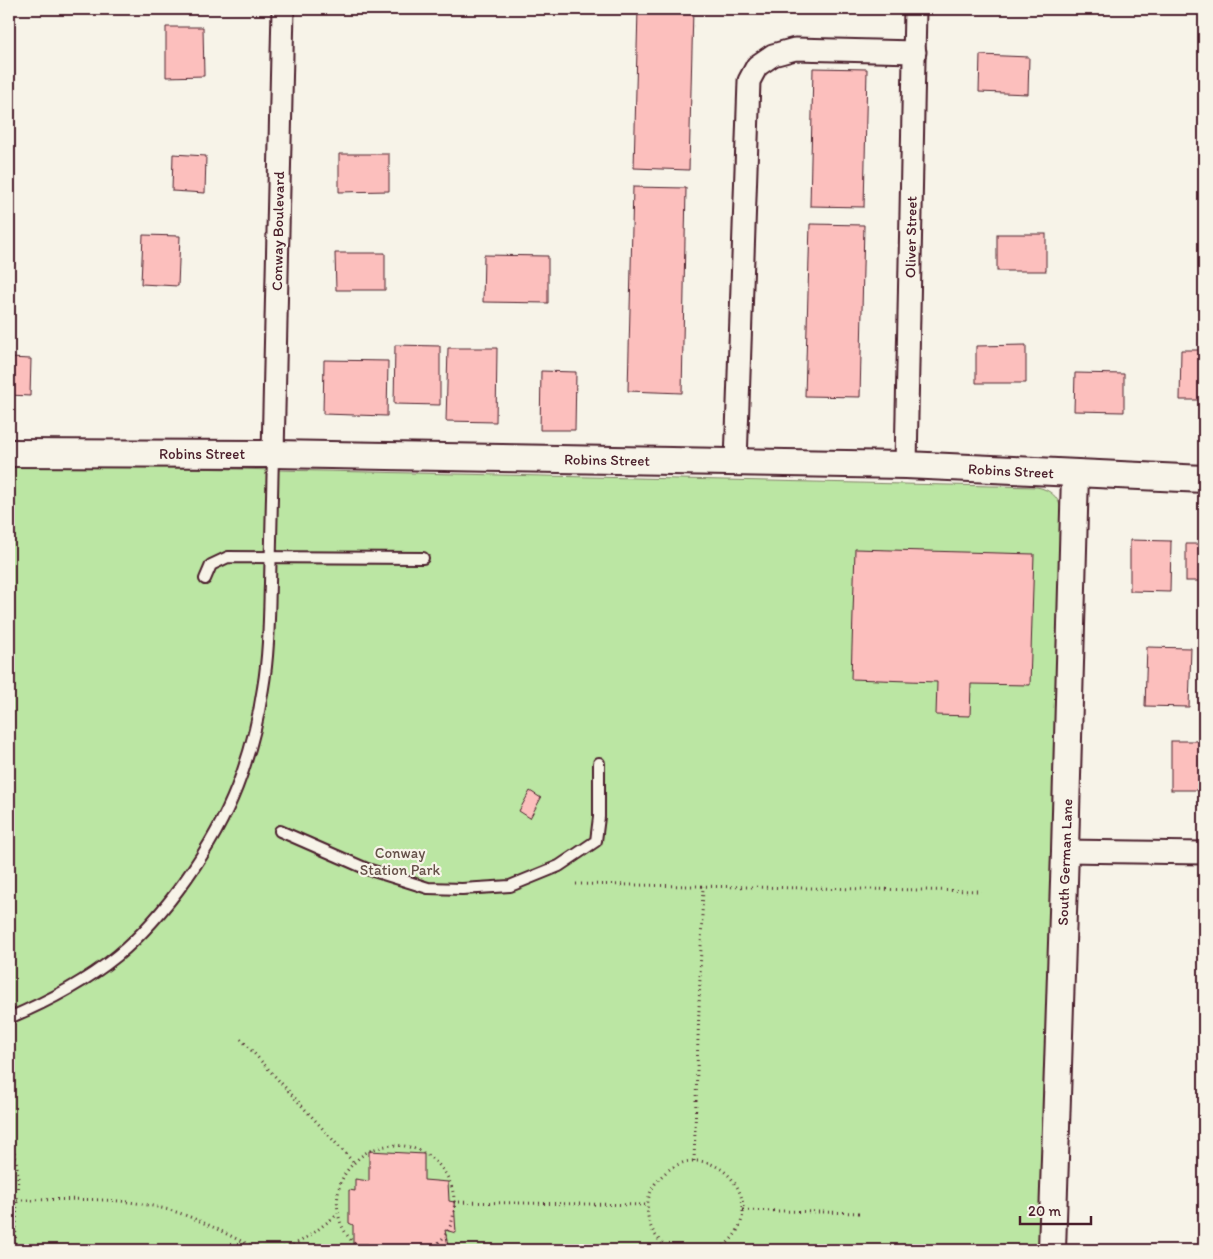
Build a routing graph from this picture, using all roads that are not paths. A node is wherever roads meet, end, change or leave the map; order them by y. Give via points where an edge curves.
1 (283, 9) edge
2 (915, 9) edge
3 (915, 52) junction
4 (9, 453) edge
5 (273, 454) junction
6 (736, 462) junction
7 (906, 465) junction
8 (1075, 474) junction
9 (1204, 479) edge
10 (270, 556) junction
11 (423, 558) dead end
12 (205, 579) dead end
13 (599, 763) dead end
14 (280, 831) dead end
15 (1065, 851) junction
16 (1204, 853) edge
17 (9, 1018) edge
18 (1052, 1250) edge

1 - 5 street, Conway Boulevard
2 - 3 street, Oliver Street
3 - 6 street via 795,49 773,55 757,66 749,81
3 - 7 street, Oliver Street
4 - 5 street, Robins Street
5 - 6 street, Robins Street
5 - 10 lane
6 - 7 street, Robins Street
7 - 8 street, Robins Street
8 - 9 street, Robins Street
8 - 15 street, South German Lane
10 - 11 lane
10 - 12 lane via 228,557 211,565
10 - 17 lane via 267,661 258,715 236,789 210,841 170,900 117,955 67,989
13 - 14 lane via 596,841 559,866 510,886 428,888 367,869
15 - 16 street
15 - 18 street, South German Lane

